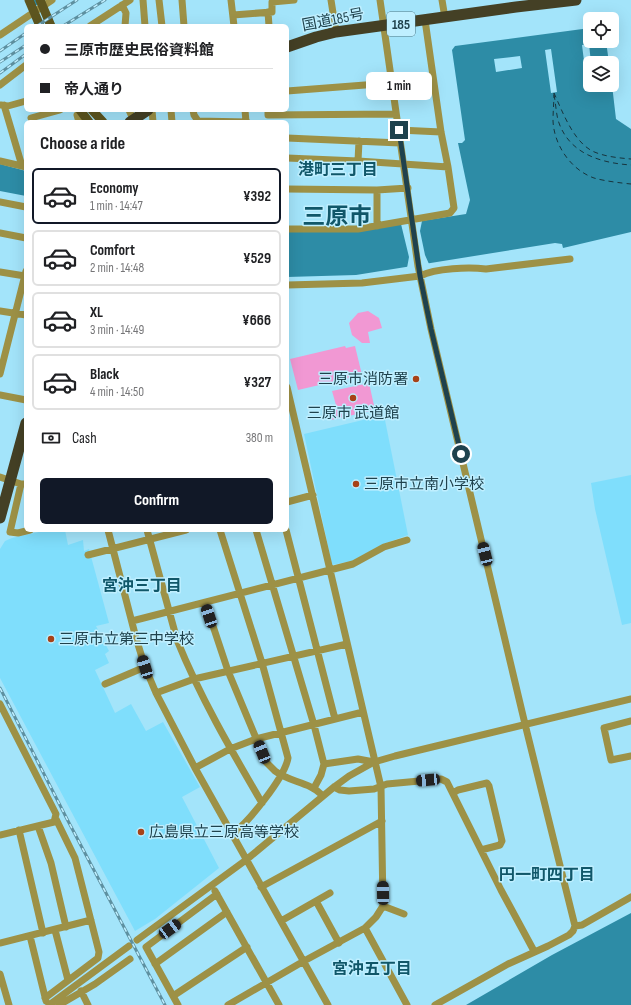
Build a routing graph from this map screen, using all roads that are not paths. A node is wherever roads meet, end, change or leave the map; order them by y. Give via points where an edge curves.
1 (29, 0) edge
2 (52, 0) edge
3 (130, 0) edge
4 (143, 0) edge
5 (160, 0) edge
6 (182, 0) edge
7 (231, 0) edge
8 (294, 0) edge
9 (331, 0) edge
10 (380, 0) edge
11 (442, 0) edge
12 (576, 0) edge
13 (41, 3) edge
14 (516, 3) edge
15 (122, 5) junction
16 (34, 12) junction
17 (268, 12) junction
18 (233, 15) junction
19 (445, 18) junction
20 (425, 20) junction
21 (98, 23) edge
22 (39, 24) edge
23 (49, 24) edge
24 (125, 24) edge
25 (145, 24) edge
26 (162, 24) edge
27 (184, 24) edge
28 (234, 24) edge
29 (269, 24) edge
30 (383, 26) junction
31 (336, 32) junction
32 (0, 35) edge
33 (289, 46) edge
34 (24, 67) edge
35 (391, 83) junction
36 (0, 85) edge
37 (289, 91) edge
38 (24, 102) edge
39 (2, 105) edge
40 (53, 112) edge
41 (94, 112) edge
42 (143, 112) edge
43 (268, 112) edge
44 (396, 114) junction
45 (130, 117) edge
46 (31, 118) dead end
47 (100, 120) edge
48 (399, 130) junction
49 (441, 132) junction
50 (289, 138) edge
51 (359, 141) junction
52 (400, 143) junction
53 (289, 158) edge
54 (0, 161) edge
55 (358, 161) junction
56 (404, 164) junction
57 (24, 167) edge
58 (448, 167) junction
59 (408, 188) junction
60 (289, 189) edge
61 (377, 190) junction
62 (0, 202) edge
63 (24, 207) edge
64 (412, 221) junction
65 (377, 226) junction
66 (289, 229) edge
67 (0, 233) edge
68 (24, 238) edge
69 (570, 258) dead end
70 (0, 272) edge
71 (24, 274) edge
72 (420, 276) junction
73 (24, 278) edge
74 (289, 285) edge
75 (0, 311) edge
76 (15, 313) junction
77 (24, 315) edge
78 (0, 374) edge
79 (0, 394) edge
80 (24, 400) edge
81 (290, 413) edge
82 (23, 444) edge
83 (14, 481) edge
84 (313, 495) junction
85 (289, 501) edge
86 (0, 518) edge
87 (24, 532) edge
88 (109, 532) edge
89 (147, 532) edge
90 (178, 532) edge
91 (221, 532) edge
92 (257, 532) edge
93 (286, 532) edge
94 (149, 539) junction
95 (407, 540) dead end
96 (114, 548) junction
97 (88, 555) dead end
98 (330, 570) junction
99 (298, 578) junction
100 (272, 585) junction
101 (239, 593) junction
102 (205, 602) junction
103 (169, 611) junction
104 (132, 621) junction
105 (347, 644) junction
106 (317, 650) junction
107 (293, 656) junction
108 (262, 663) junction
109 (145, 667) junction
110 (228, 671) junction
111 (194, 679) junction
112 (105, 684) dead end
113 (156, 693) junction
114 (631, 699) edge
115 (0, 704) edge
116 (363, 712) junction
117 (335, 719) junction
118 (631, 722) edge
119 (314, 724) junction
120 (525, 724) junction
121 (282, 733) junction
122 (256, 739) junction
123 (230, 749) junction
124 (631, 756) edge
125 (374, 762) junction
126 (324, 764) junction
127 (195, 768) junction
128 (282, 775) junction
129 (334, 787) junction
130 (381, 787) junction
131 (314, 788) junction
132 (453, 793) junction
133 (322, 795) junction
134 (262, 803) junction
135 (56, 819) junction
136 (382, 821) junction
137 (38, 826) junction
138 (19, 830) junction
139 (232, 834) junction
140 (0, 835) edge
141 (481, 850) junction
142 (246, 860) junction
143 (212, 886) junction
144 (261, 887) junction
145 (330, 893) dead end
146 (217, 894) junction
147 (631, 897) edge
148 (316, 901) junction
149 (382, 906) junction
150 (227, 912) junction
151 (404, 914) dead end
152 (91, 920) junction
153 (281, 921) junction
154 (575, 926) junction
155 (66, 927) junction
156 (365, 928) junction
157 (55, 930) junction
158 (43, 933) junction
159 (30, 936) junction
160 (137, 940) dead end
161 (0, 943) edge
162 (339, 943) junction
163 (129, 946) dead end
164 (247, 947) junction
165 (534, 951) junction
166 (130, 959) dead end
167 (304, 962) junction
168 (155, 964) junction
169 (0, 974) edge
170 (68, 980) junction
171 (267, 983) junction
172 (81, 992) junction
173 (173, 996) junction
174 (47, 1003) edge
175 (407, 1004) edge
176 (9, 1005) edge
177 (60, 1005) edge
178 (88, 1005) edge
179 (178, 1005) edge
180 (228, 1005) edge
181 (279, 1005) edge
182 (328, 1005) edge
183 (435, 1005) edge

1 - 16 main road
2 - 13 street
3 - 15 street
4 - 25 street
5 - 26 street
6 - 27 street
7 - 18 street
8 - 17 street via 272,2 272,12
9 - 31 street
10 - 30 street
11 - 19 street
12 - 14 highway, 国道185号 / 185
13 - 16 street
13 - 23 main road
14 - 19 highway, 国道185号 / 185
15 - 21 street
15 - 24 street via 126,13
16 - 22 main road
16 - 32 street
17 - 18 street
17 - 29 street
18 - 28 street
19 - 20 highway, 国道185号 / 185
20 - 30 highway, 国道185号 / 185
20 - 49 street
30 - 31 highway, 国道185号 / 185
30 - 35 street
31 - 33 highway, 国道185号 / 185
34 - 36 street
35 - 37 street
35 - 44 street
38 - 39 street
39 - 57 street
40 - 46 street
41 - 47 main road
42 - 45 highway
43 - 44 street via 268,115
44 - 48 street
48 - 49 street
48 - 52 street
49 - 58 street
50 - 51 street
51 - 52 street
51 - 55 street
52 - 56 street
53 - 55 street
54 - 57 street
55 - 56 street
56 - 58 street
56 - 59 street
58 - 64 street via 454,208 450,213
59 - 61 street
59 - 64 street
60 - 61 street
61 - 65 street
62 - 63 street
64 - 65 street
64 - 72 street
65 - 66 street via 358,229
67 - 68 street
69 - 72 street via 428,272
70 - 71 street
72 - 74 street via 362,284
72 - 120 street
73 - 76 street
75 - 76 street
76 - 77 street
76 - 78 street
79 - 80 street
81 - 84 street
82 - 83 highway
83 - 86 highway
83 - 87 street via 10,532
84 - 85 street
84 - 98 street
88 - 96 street
89 - 94 street
90 - 94 street
91 - 101 street
92 - 100 street
93 - 99 street
94 - 96 street
94 - 103 street
95 - 98 street via 384,547 353,564
96 - 97 street
96 - 104 street
98 - 99 street
98 - 105 street
99 - 100 street
99 - 106 street
100 - 101 street
100 - 107 street
101 - 102 street
101 - 108 street
102 - 103 street
102 - 110 street
103 - 104 street
103 - 111 street via 177,640
104 - 109 street
105 - 106 street
105 - 116 street
106 - 107 street
106 - 117 street
107 - 108 street
107 - 119 street
108 - 110 street
108 - 121 street
109 - 112 street
109 - 113 street
110 - 111 street
110 - 122 street
111 - 113 street
111 - 123 street
113 - 127 street
114 - 120 street
115 - 135 street via 56,814
116 - 117 street
116 - 125 street
117 - 119 street
118 - 124 street via 604,728 611,760
119 - 121 street
119 - 126 street
120 - 125 street
120 - 154 street
121 - 122 street
121 - 128 street via 288,758
122 - 123 street
122 - 128 street via 266,762
123 - 127 street
123 - 134 street
125 - 126 street via 358,759
125 - 129 street
125 - 130 street
126 - 131 street
127 - 139 street
128 - 131 street
128 - 134 street
129 - 130 street via 349,791
129 - 133 street
130 - 132 street via 387,784 441,779 448,782
130 - 136 street
131 - 133 street
132 - 141 street
132 - 141 street via 486,783 489,786 502,841
133 - 142 street
134 - 139 street
135 - 137 street via 54,822
135 - 152 street via 75,858
136 - 144 street
136 - 149 street
137 - 138 street
137 - 155 street via 51,863
138 - 140 street
138 - 158 street
139 - 142 street
141 - 165 street
142 - 143 street
142 - 144 street
143 - 146 street
143 - 160 street
144 - 153 street
145 - 148 street
146 - 150 street
146 - 168 street via 146,947
147 - 154 street via 582,925
148 - 153 street
148 - 162 street
149 - 151 street
149 - 156 street
150 - 164 street
150 - 168 street
152 - 155 street
152 - 170 street via 99,952 98,958
153 - 167 street
154 - 165 street via 569,935
155 - 157 street
156 - 162 street
156 - 175 street
157 - 158 street
157 - 170 street
158 - 159 street
159 - 161 street
159 - 174 street
162 - 167 street
163 - 174 street
164 - 171 street
164 - 173 street
165 - 183 street
166 - 172 street
167 - 171 street
167 - 182 street
168 - 173 street
169 - 176 street
170 - 174 street
171 - 180 street
171 - 181 street
172 - 177 street
172 - 178 street
173 - 179 street

